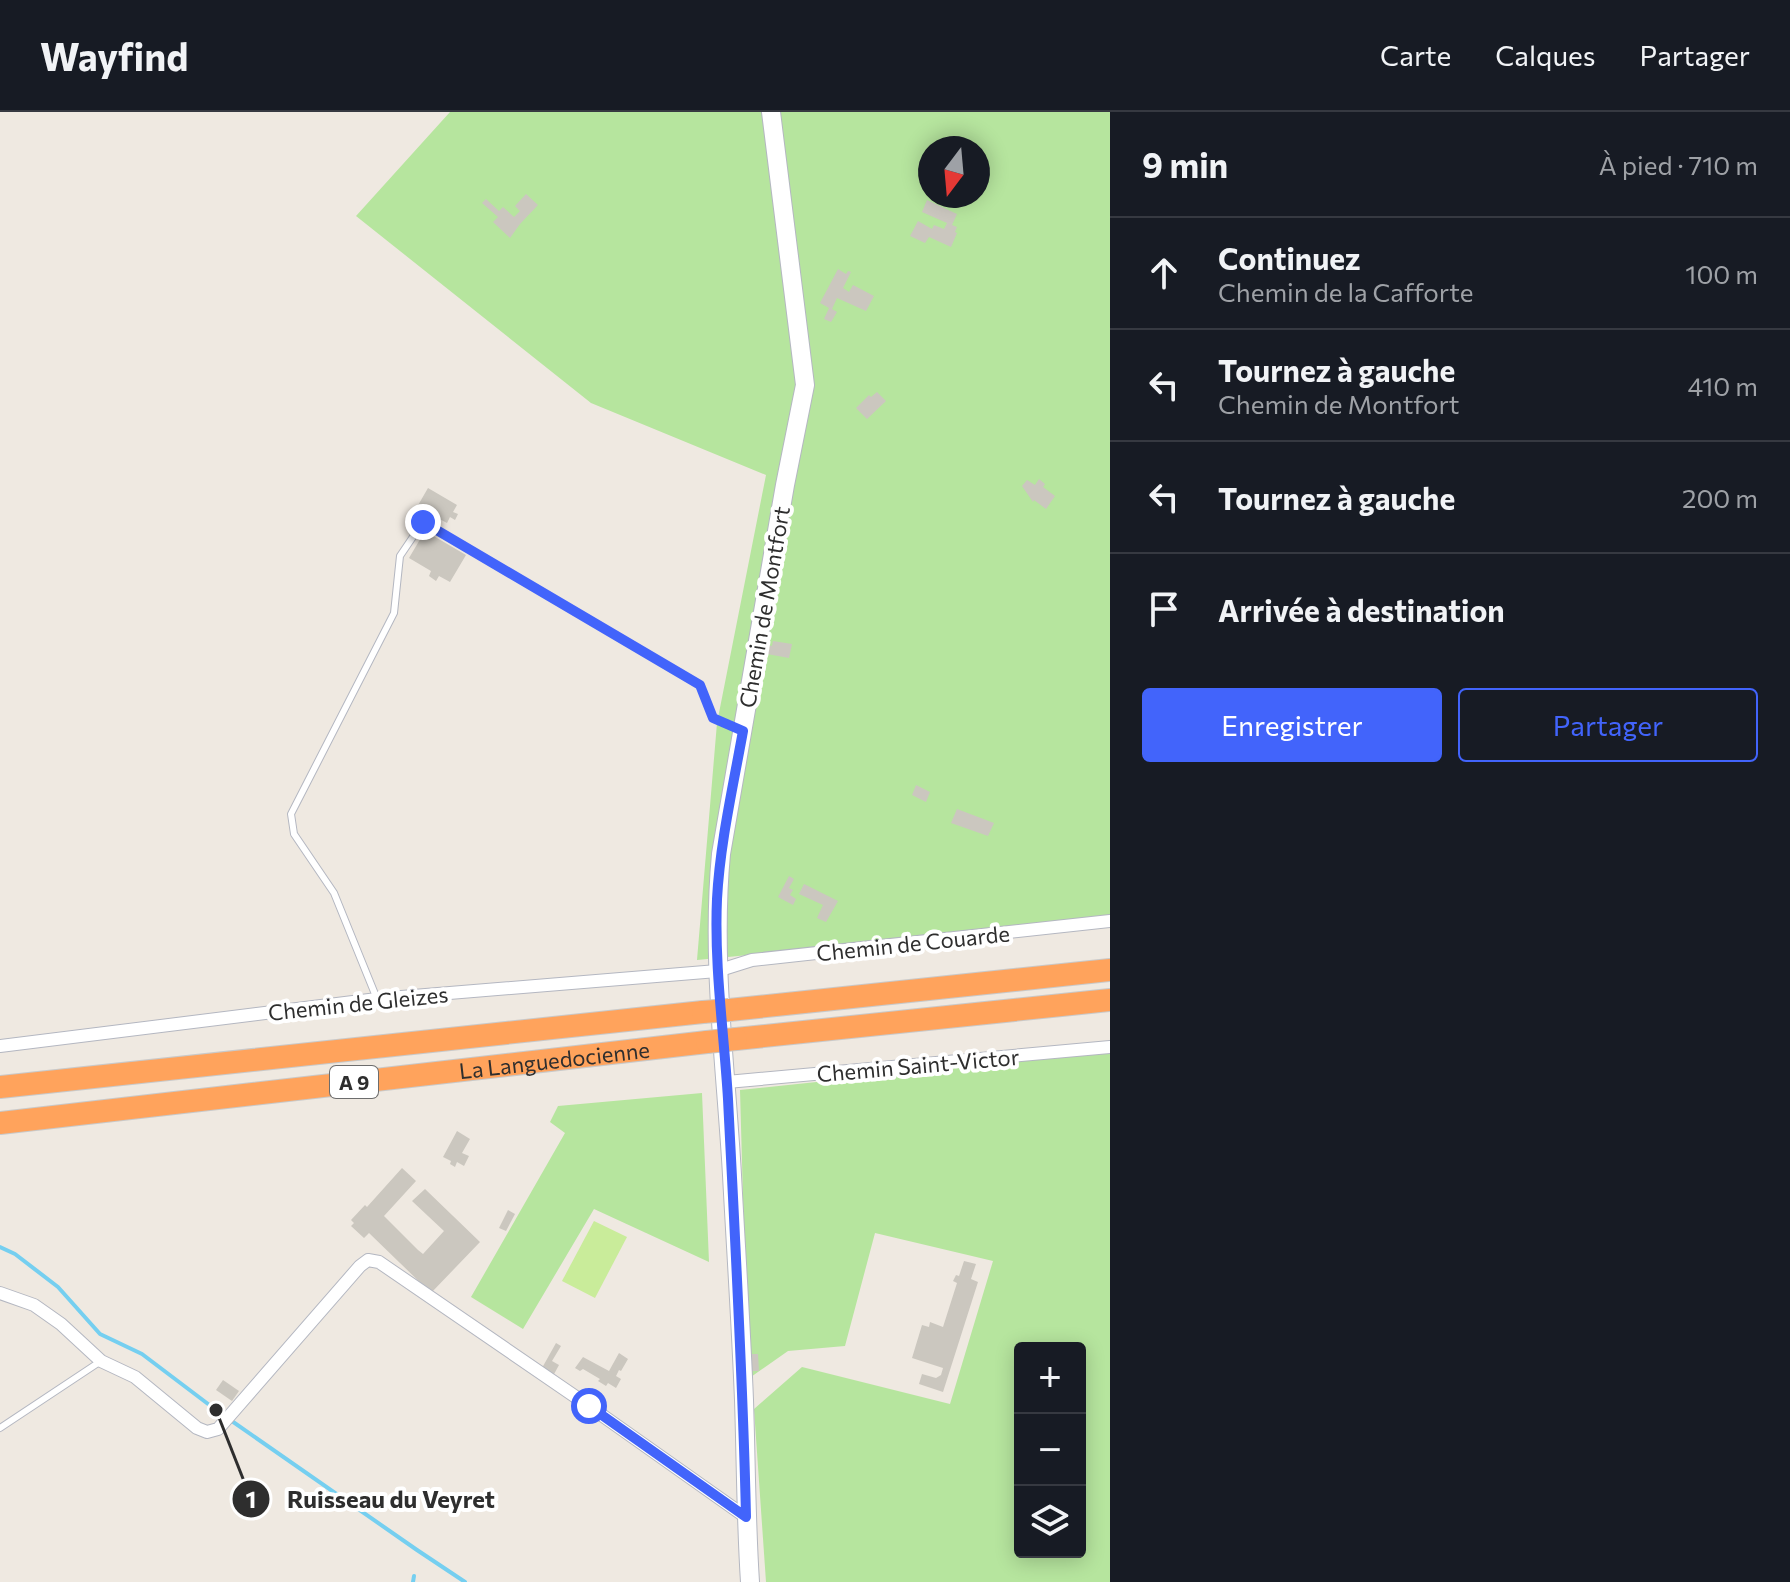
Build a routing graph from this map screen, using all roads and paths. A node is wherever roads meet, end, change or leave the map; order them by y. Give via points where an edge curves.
1 (771, 112) edge
2 (743, 731) junction
3 (1110, 921) edge
4 (1110, 970) edge
5 (717, 971) junction
6 (377, 999) junction
7 (1110, 1000) edge
8 (0, 1046) edge
9 (1110, 1047) edge
10 (727, 1082) junction
11 (0, 1087) edge
12 (0, 1123) edge
13 (0, 1293) edge
14 (101, 1361) junction
15 (0, 1428) edge
16 (746, 1517) junction
17 (750, 1582) edge

1 - 2 street, Chemin de Montfort via 805,385
2 - 5 street, Chemin de Montfort via 721,854
2 - 6 lane via 713,718 700,685 423,522 400,556 394,613 291,814 294,834 334,893
3 - 5 street, Chemin de Couarde via 752,960
4 - 11 highway, La Languedocienne / A 9, bridge
5 - 6 street, Chemin de Gleizes
5 - 10 street, Chemin de Montfort
6 - 8 street, Chemin de Gleizes
7 - 12 highway, La Languedocienne / A 9, bridge
9 - 10 street, Chemin Saint-Victor
10 - 16 street, Chemin de Montfort
13 - 14 street via 34,1305
14 - 15 lane
14 - 16 street via 135,1377 197,1428 218,1429 360,1266 368,1260 379,1262
16 - 17 street, Chemin de Montfort

